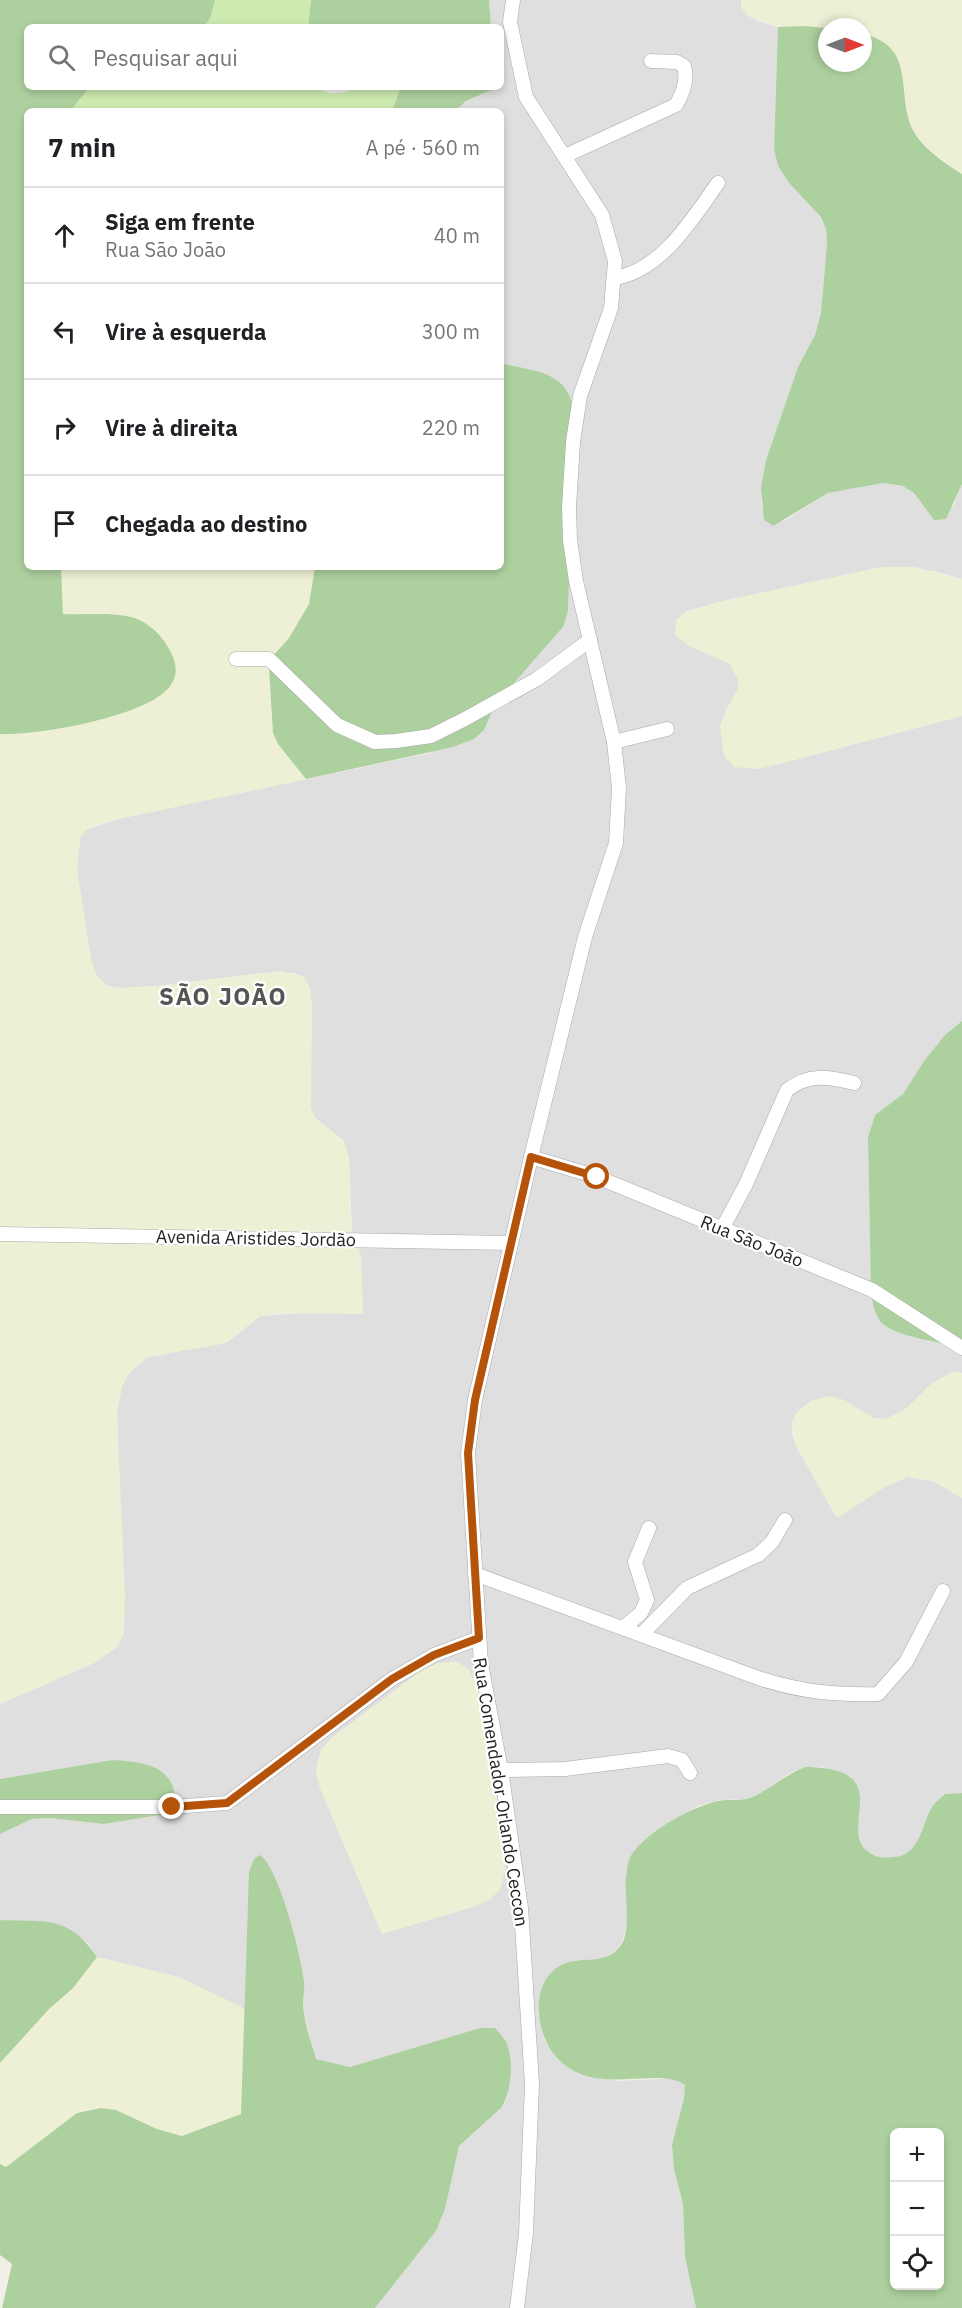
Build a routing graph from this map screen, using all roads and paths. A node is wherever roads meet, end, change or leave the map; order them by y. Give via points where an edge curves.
1 (513, 0) edge
2 (651, 61) dead end
3 (565, 156) junction
4 (718, 183) dead end
5 (615, 278) junction
6 (590, 640) junction
7 (236, 659) dead end
8 (667, 729) dead end
9 (614, 742) junction
10 (854, 1083) dead end
11 (531, 1157) junction
12 (722, 1229) junction
13 (0, 1234) edge
14 (511, 1243) junction
15 (962, 1348) edge
16 (785, 1520) dead end
17 (649, 1528) dead end
18 (475, 1574) junction
19 (943, 1591) dead end
20 (623, 1628) junction
21 (642, 1634) junction
22 (479, 1638) junction
23 (501, 1770) junction
24 (690, 1773) dead end
25 (0, 1807) edge
26 (517, 2308) edge

1 - 3 street, Rua Comendador Orlando Ceccon via 510,22 526,97
2 - 3 street via 684,66 682,94 676,105
3 - 5 street, Rua Comendador Orlando Ceccon via 602,215 612,242
4 - 5 street via 692,220 646,267 633,275
5 - 6 street, Rua Comendador Orlando Ceccon via 610,308 580,396 573,442 570,540
6 - 7 street via 537,679 465,719 431,736 396,741 375,742 337,725 269,659
6 - 9 street, Rua Comendador Orlando Ceccon
8 - 9 street
9 - 11 street, Rua Comendador Orlando Ceccon via 619,788 616,843 585,937
10 - 12 street via 818,1076 801,1079 787,1090
11 - 12 street, Rua São João via 597,1177
11 - 14 street, Rua Comendador Orlando Ceccon
12 - 15 street, Rua São João via 872,1290
13 - 14 street, Avenida Aristides Jordão
14 - 18 street, Rua Comendador Orlando Ceccon via 475,1400 468,1453
16 - 21 street via 772,1542 758,1555 687,1588
17 - 20 street via 635,1562 647,1600 641,1613
18 - 20 street
18 - 22 street, Rua Comendador Orlando Ceccon
19 - 21 street via 906,1662 878,1694 804,1692
20 - 21 street
22 - 23 street, Rua Comendador Orlando Ceccon via 480,1664
22 - 25 street via 434,1655 392,1679 227,1803 172,1807
23 - 24 street via 565,1769 668,1756 682,1760
23 - 26 street, Rua Comendador Orlando Ceccon via 521,1908 533,2088 526,2233

